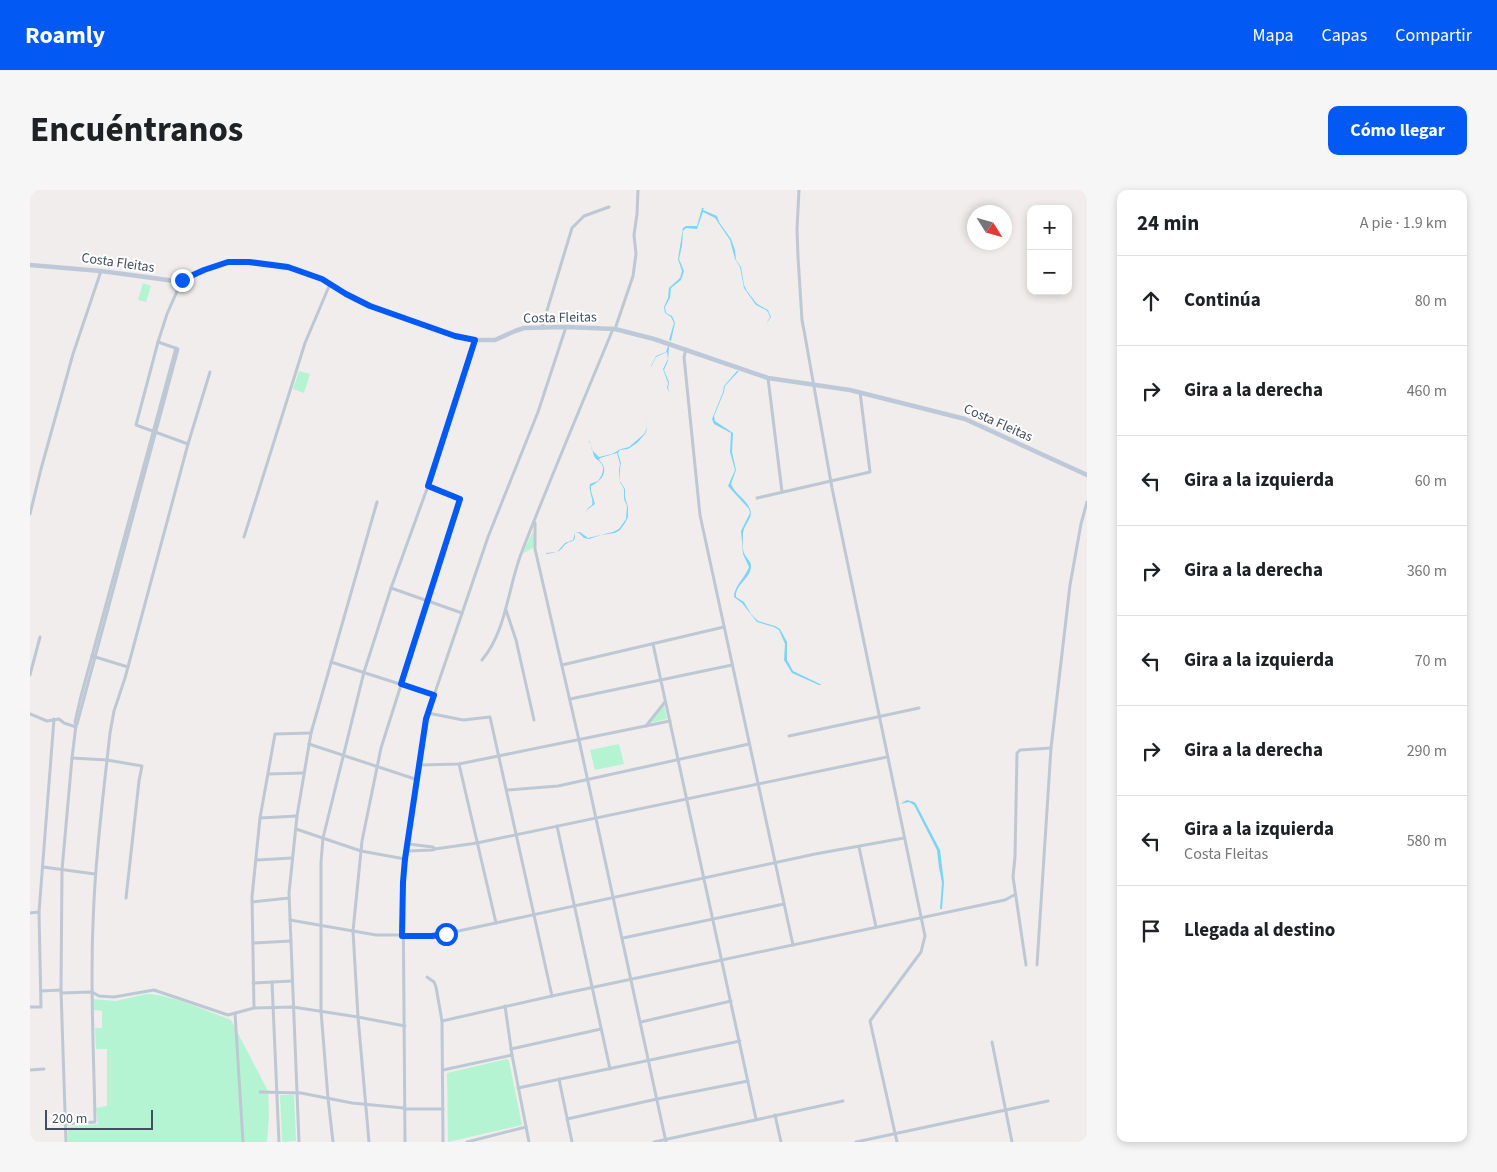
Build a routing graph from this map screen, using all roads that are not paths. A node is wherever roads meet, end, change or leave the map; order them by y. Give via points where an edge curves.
1 (638, 190) edge
2 (799, 190) edge
3 (609, 207) dead end
4 (30, 264) edge
5 (101, 271) junction
6 (182, 280) junction
7 (330, 284) junction
8 (542, 327) junction
9 (566, 327) junction
10 (614, 329) junction
11 (475, 340) junction
12 (158, 342) junction
13 (686, 349) junction
14 (210, 372) dead end
15 (768, 378) junction
16 (814, 385) junction
17 (860, 392) junction
18 (154, 432) junction
19 (188, 444) junction
20 (1087, 475) edge
21 (831, 481) junction
22 (428, 486) junction
23 (782, 492) junction
24 (757, 498) dead end
25 (377, 502) dead end
26 (1087, 502) edge
27 (30, 514) edge
28 (534, 523) junction
29 (244, 536) dead end
30 (392, 588) junction
31 (428, 600) junction
32 (505, 608) junction
33 (462, 613) junction
34 (724, 627) junction
35 (40, 637) dead end
36 (653, 644) junction
37 (93, 657) junction
38 (482, 660) dead end
39 (331, 662) junction
40 (562, 664) junction
41 (732, 665) junction
42 (128, 667) junction
43 (364, 672) junction
44 (30, 675) edge
45 (661, 680) junction
46 (401, 684) junction
47 (434, 695) junction
48 (570, 699) junction
49 (665, 701) junction
50 (918, 708) dead end
51 (428, 713) junction
52 (30, 714) edge
53 (879, 716) junction
54 (54, 719) junction
55 (534, 720) dead end
56 (670, 721) junction
57 (76, 726) junction
58 (646, 726) junction
59 (311, 733) junction
60 (789, 736) dead end
61 (580, 740) junction
62 (309, 744) junction
63 (749, 744) junction
64 (1051, 748) junction
65 (343, 755) junction
66 (499, 756) junction
67 (887, 757) junction
68 (72, 758) junction
69 (678, 759) junction
70 (107, 760) junction
71 (420, 764) junction
72 (459, 764) junction
73 (377, 766) junction
74 (304, 773) junction
75 (268, 774) junction
76 (588, 779) junction
77 (418, 780) junction
78 (758, 785) junction
79 (507, 790) junction
80 (687, 799) junction
81 (298, 816) junction
82 (260, 818) junction
83 (596, 818) junction
84 (556, 826) junction
85 (296, 830) junction
86 (517, 835) junction
87 (323, 838) junction
88 (904, 838) junction
89 (477, 843) junction
90 (408, 844) junction
91 (859, 847) junction
92 (435, 849) junction
93 (361, 851) junction
94 (407, 851) junction
95 (292, 858) junction
96 (405, 859) junction
97 (256, 860) junction
98 (775, 863) junction
99 (43, 867) junction
100 (62, 870) junction
101 (95, 874) junction
102 (704, 878) junction
103 (1014, 894) junction
104 (126, 898) dead end
105 (289, 898) junction
106 (614, 898) junction
107 (252, 902) junction
108 (784, 904) junction
109 (574, 906) junction
110 (39, 912) junction
111 (30, 913) edge
112 (535, 914) junction
113 (921, 918) junction
114 (713, 919) junction
115 (290, 920) junction
116 (496, 923) junction
117 (322, 926) junction
118 (876, 928) junction
119 (354, 931) junction
120 (402, 936) junction
121 (623, 938) junction
122 (290, 941) junction
123 (253, 943) junction
124 (793, 945) junction
125 (722, 960) junction
126 (1026, 965) dead end
127 (1037, 965) dead end
128 (427, 977) dead end
129 (632, 979) junction
130 (292, 981) junction
131 (272, 982) junction
132 (253, 983) junction
133 (592, 988) junction
134 (40, 991) junction
135 (61, 992) junction
136 (92, 992) junction
137 (552, 996) junction
138 (731, 1001) junction
139 (505, 1006) junction
140 (30, 1007) edge
141 (293, 1007) junction
142 (254, 1008) junction
143 (273, 1008) junction
144 (321, 1010) junction
145 (236, 1013) junction
146 (358, 1017) junction
147 (442, 1021) junction
148 (641, 1022) junction
149 (405, 1026) junction
150 (601, 1029) junction
151 (740, 1042) junction
152 (992, 1042) dead end
153 (511, 1049) junction
154 (512, 1055) junction
155 (649, 1060) junction
156 (44, 1069) dead end
157 (610, 1069) junction
158 (30, 1070) edge
159 (443, 1070) junction
160 (559, 1079) junction
161 (748, 1081) junction
162 (518, 1088) junction
163 (260, 1092) dead end
164 (277, 1092) junction
165 (296, 1093) junction
166 (328, 1098) junction
167 (657, 1099) junction
168 (1048, 1100) dead end
169 (843, 1101) dead end
170 (366, 1104) junction
171 (404, 1109) junction
172 (443, 1109) junction
173 (1005, 1110) junction
174 (775, 1115) junction
175 (567, 1119) junction
176 (756, 1119) junction
177 (67, 1124) junction
178 (526, 1127) junction
179 (895, 1134) junction
180 (479, 1140) edge
181 (666, 1141) edge
182 (66, 1142) edge
183 (243, 1142) edge
184 (279, 1142) edge
185 (299, 1142) edge
186 (333, 1142) edge
187 (369, 1142) edge
188 (405, 1142) edge
189 (443, 1142) edge
190 (467, 1142) edge
191 (529, 1142) edge
192 (572, 1142) edge
193 (654, 1142) edge
194 (781, 1142) edge
195 (856, 1142) edge
196 (897, 1142) edge
197 (1012, 1142) edge

1 - 10 street via 633,276
2 - 16 street via 797,228 802,320
3 - 8 street via 584,216 572,228
4 - 5 main road, Costa Fleitas
5 - 6 main road, Costa Fleitas
5 - 27 street via 73,354
6 - 7 main road, Costa Fleitas via 236,261 295,269
6 - 12 street
7 - 11 main road, Costa Fleitas via 370,306
7 - 29 street via 305,343
8 - 9 main road, Costa Fleitas
8 - 11 main road, Costa Fleitas via 514,330 495,340
9 - 10 main road, Costa Fleitas
9 - 33 street via 538,412 503,497
10 - 13 main road, Costa Fleitas
10 - 28 street
11 - 22 street
12 - 18 street via 136,425
12 - 18 street via 177,348
13 - 15 main road, Costa Fleitas
13 - 34 street via 684,357 700,515
14 - 19 street
15 - 16 main road, Costa Fleitas
15 - 23 street
16 - 17 main road, Costa Fleitas
16 - 21 street
17 - 20 main road, Costa Fleitas via 965,419
17 - 21 street via 870,472
18 - 19 street
18 - 37 street
19 - 42 street
21 - 23 street
21 - 53 street
22 - 30 street
22 - 31 street via 460,499
23 - 24 street
25 - 39 street
26 - 64 street via 1070,585
28 - 32 street
28 - 40 street via 535,548
30 - 31 street
30 - 43 street
31 - 33 street
31 - 46 street
32 - 38 street via 494,644
32 - 55 street via 516,640
33 - 47 street
34 - 36 street
34 - 41 street
35 - 44 street
36 - 40 street
36 - 45 street
37 - 42 street
37 - 57 street
39 - 43 street
39 - 59 street
40 - 48 street
41 - 45 street
41 - 63 street
42 - 70 street via 114,711
43 - 46 street
43 - 65 street
45 - 48 street
45 - 49 street
46 - 47 street
46 - 73 street
47 - 51 street
48 - 61 street
49 - 56 street
49 - 58 street
50 - 53 street
51 - 66 street via 463,720 490,717
51 - 71 street
52 - 54 street via 47,721
53 - 60 street
53 - 67 street
54 - 57 street
54 - 99 street
56 - 58 street
56 - 69 street
57 - 68 street
58 - 61 street
59 - 62 street
59 - 75 street via 275,734
61 - 66 street
61 - 76 street
62 - 65 street
62 - 74 street
63 - 69 street
63 - 78 street
64 - 103 street via 1020,750 1017,753
64 - 127 street
65 - 73 street
65 - 87 street
66 - 72 street
66 - 79 street
67 - 78 street
67 - 88 street
68 - 70 street
68 - 100 street
69 - 76 street
69 - 80 street
70 - 101 street
70 - 104 street via 142,766
71 - 72 street
71 - 77 street
72 - 89 street
73 - 77 street
73 - 93 street
74 - 75 street
74 - 81 street
75 - 82 street
76 - 79 street via 558,786
76 - 83 street
77 - 90 street
78 - 80 street
78 - 98 street
79 - 86 street
80 - 83 street
80 - 102 street
81 - 82 street
81 - 85 street
82 - 97 street
83 - 84 street
83 - 106 street
84 - 86 street
84 - 109 street
85 - 87 street
85 - 95 street
86 - 89 street
86 - 112 street
87 - 93 street
87 - 117 street
88 - 91 street
88 - 113 street
89 - 92 street
89 - 116 street
90 - 92 street
90 - 94 street
91 - 98 street
91 - 118 street
92 - 94 street
93 - 96 street
93 - 119 street
94 - 96 street
95 - 97 street
95 - 105 street
96 - 120 street
97 - 107 street
98 - 102 street
98 - 108 street
99 - 100 street
99 - 110 street
100 - 101 street
100 - 135 street
101 - 136 street
102 - 106 street
102 - 114 street
103 - 113 street via 1005,900
103 - 126 street
105 - 107 street
105 - 115 street
106 - 109 street
106 - 121 street
107 - 123 street
108 - 114 street
108 - 124 street
109 - 112 street
109 - 133 street
110 - 111 street
110 - 134 street
112 - 116 street
112 - 137 street
113 - 118 street
113 - 179 street via 925,936 921,952 870,1021
114 - 121 street
114 - 125 street
115 - 117 street
115 - 122 street
116 - 120 street via 440,935
117 - 119 street
117 - 144 street
118 - 124 street
119 - 120 street
119 - 146 street
120 - 149 street
121 - 129 street
122 - 123 street
122 - 130 street
123 - 132 street
124 - 125 street
125 - 129 street
125 - 138 street
128 - 147 street via 436,987
129 - 133 street
129 - 148 street
130 - 131 street
130 - 141 street
131 - 132 street
131 - 143 street
132 - 142 street
133 - 137 street
133 - 150 street
134 - 135 street
134 - 140 street via 41,1007
135 - 136 street
135 - 177 street
136 - 145 street via 114,997 154,990 225,1014
136 - 177 street via 95,1122
137 - 139 street
138 - 148 street
138 - 151 street
139 - 147 street
139 - 153 street
141 - 143 street
141 - 144 street
141 - 165 street
142 - 143 street
142 - 145 street
143 - 164 street
144 - 146 street
144 - 166 street
145 - 183 street
146 - 149 street
146 - 170 street
147 - 159 street
148 - 155 street
149 - 171 street
150 - 153 street
150 - 157 street
151 - 155 street
151 - 161 street
152 - 173 street
153 - 154 street
154 - 159 street
154 - 162 street
155 - 157 street
155 - 167 street
156 - 158 street
157 - 160 street
159 - 172 street
160 - 162 street
160 - 175 street
161 - 167 street
161 - 176 street
162 - 178 street
163 - 164 street
164 - 165 street
164 - 184 street
165 - 166 street
165 - 185 street
166 - 170 street
166 - 186 street
167 - 175 street
167 - 181 street
168 - 173 street
169 - 174 street
170 - 171 street
170 - 187 street
171 - 172 street
171 - 188 street
172 - 189 street
173 - 179 street
173 - 197 street
174 - 176 street
174 - 194 street
175 - 192 street
176 - 181 street
177 - 182 street
178 - 180 street
178 - 191 street
179 - 195 street
179 - 196 street
180 - 190 street
181 - 193 street

